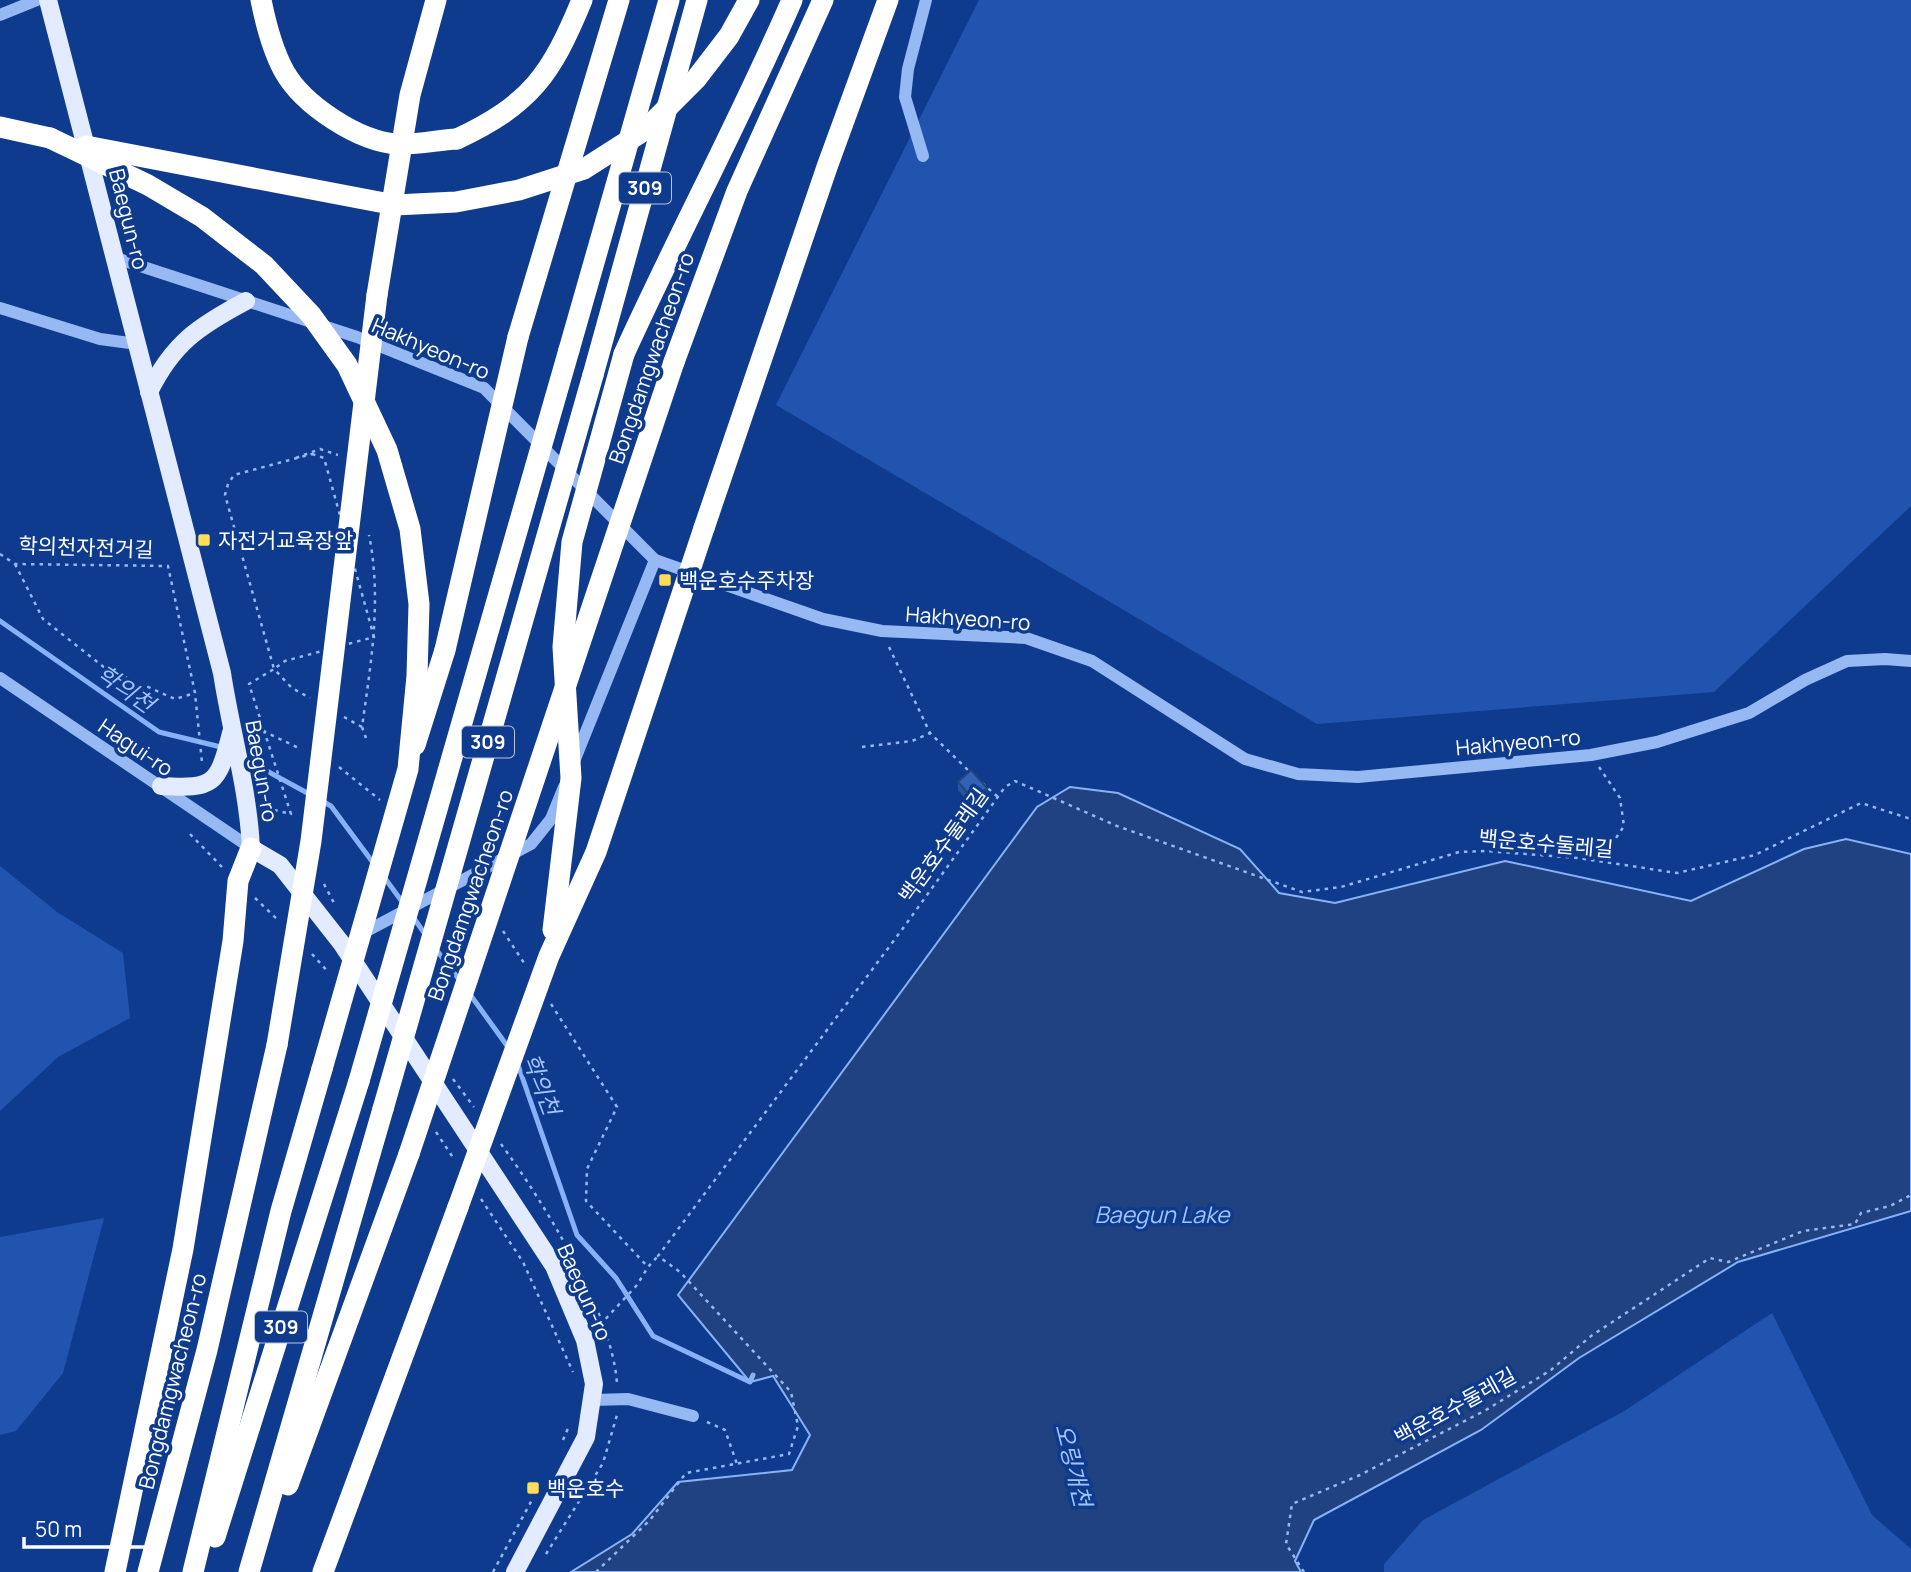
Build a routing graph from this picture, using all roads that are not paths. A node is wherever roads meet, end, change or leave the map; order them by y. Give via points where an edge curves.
1 (37, 0) edge
2 (48, 0) edge
3 (261, 0) edge
4 (436, 0) edge
5 (582, 0) edge
6 (619, 0) edge
7 (669, 0) edge
8 (697, 0) edge
9 (749, 0) edge
10 (792, 0) edge
11 (822, 0) edge
12 (888, 0) edge
13 (926, 0) edge
14 (0, 15) edge
15 (0, 127) edge
16 (50, 138) junction
17 (923, 156) dead end
18 (116, 258) junction
19 (246, 300) junction
20 (0, 309) edge
21 (137, 344) junction
22 (149, 393) junction
23 (655, 560) junction
24 (1911, 661) edge
25 (0, 678) edge
26 (231, 733) junction
27 (408, 769) junction
28 (161, 786) junction
29 (251, 848) junction
30 (342, 944) junction
31 (549, 956) junction
32 (593, 1400) junction
33 (693, 1416) road end
34 (115, 1572) edge
35 (148, 1572) edge
36 (193, 1572) edge
37 (204, 1572) edge
38 (249, 1572) edge
39 (256, 1572) edge
40 (323, 1572) edge
41 (515, 1572) edge

1 - 14 street
2 - 18 main road, Baegun-ro
3 - 5 highway, bridge via 268,34 285,73 313,105 354,132 397,144 457,139 499,119 534,88 562,47
4 - 35 highway, Bongdamgwacheon-ro, bridge via 410,94 377,295 311,841 277,1045 207,1350
6 - 27 highway, bridge via 519,337 445,650
7 - 37 highway, 309, bridge via 359,1081
8 - 38 highway, Bongdamgwacheon-ro / 309, bridge
9 - 16 highway, bridge via 696,79 645,130 584,169 519,190 456,202 396,205
10 - 31 highway, bridge via 624,354 572,542 563,646 571,778
11 - 39 highway, Bongdamgwacheon-ro, bridge via 737,191 674,362 408,1154
12 - 31 highway, bridge via 827,167 596,852
13 - 17 street via 905,97
15 - 16 highway
16 - 27 highway, bridge via 202,217 264,265 312,315 347,365 387,450 410,529 419,604
18 - 19 street, Hakhyeon-ro
18 - 21 main road, Baegun-ro
19 - 22 main road via 199,326 177,347 160,368
19 - 23 street, Hakhyeon-ro via 357,337 484,388
20 - 21 street via 100,339
21 - 22 main road, Baegun-ro
22 - 26 main road, Baegun-ro via 222,673
23 - 24 street, Hakhyeon-ro via 822,618 882,631 1026,638 1092,661 1245,759 1298,774 1358,777 1591,755 1657,742 1749,713 1847,661
23 - 30 street via 551,819 531,844
25 - 28 street, Hagui-ro
26 - 28 main road via 211,770 213,780 197,788
26 - 29 main road, Baegun-ro via 249,805
27 - 36 highway, bridge via 281,1211
28 - 29 street, Hagui-ro
29 - 30 main road, Baegun-ro via 280,865
29 - 34 highway via 238,881 233,941 183,1249
30 - 32 main road, Baegun-ro via 554,1266 585,1340
31 - 40 highway, bridge
32 - 33 street via 618,1400
32 - 41 main road, Baegun-ro via 586,1437

